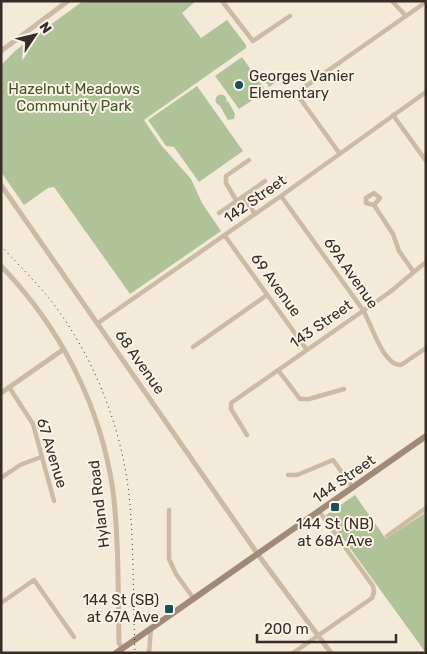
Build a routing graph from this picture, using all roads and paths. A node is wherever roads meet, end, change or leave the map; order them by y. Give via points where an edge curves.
1 (68, 1) edge
2 (222, 1) edge
3 (392, 1) edge
4 (426, 2) edge
5 (290, 16) dead end
6 (406, 16) junction
7 (1, 51) edge
8 (426, 92) edge
9 (393, 115) junction
10 (340, 154) junction
11 (249, 160) dead end
12 (426, 161) edge
13 (265, 181) dead end
14 (1, 185) edge
15 (282, 196) junction
16 (244, 198) junction
17 (236, 200) junction
18 (374, 205) dead end
19 (218, 213) dead end
20 (255, 214) junction
21 (225, 236) junction
22 (426, 262) edge
23 (1, 266) edge
24 (413, 271) junction
25 (267, 295) junction
26 (363, 310) junction
27 (98, 323) junction
28 (193, 347) dead end
29 (64, 348) junction
30 (426, 348) edge
31 (307, 350) junction
32 (278, 370) junction
33 (9, 388) junction
34 (344, 388) dead end
35 (1, 393) edge
36 (247, 435) dead end
37 (426, 436) edge
38 (42, 457) junction
39 (288, 475) dead end
40 (1, 478) edge
41 (353, 488) junction
42 (54, 501) dead end
43 (426, 508) edge
44 (169, 510) dead end
45 (319, 511) junction
46 (387, 536) dead end
47 (258, 554) junction
48 (194, 599) junction
49 (1, 603) edge
50 (151, 628) junction
51 (140, 636) junction
52 (318, 636) junction
53 (74, 637) dead end
54 (149, 642) junction
55 (122, 648) junction
56 (116, 653) edge
57 (149, 653) edge
58 (293, 653) edge
59 (330, 653) edge

1 - 7 street
2 - 5 street via 254,40
3 - 6 street
4 - 6 street
6 - 10 street via 296,93
8 - 9 street, 142 Street
9 - 10 street, 142 Street
9 - 12 street
10 - 15 street, 142 Street
11 - 17 street via 226,176 226,183
13 - 16 street
14 - 27 street, 68 Avenue
15 - 20 street, 142 Street
15 - 26 street, 69A Avenue
16 - 17 street
16 - 20 street
17 - 19 street
18 - 24 street
20 - 21 street, 142 Street
21 - 25 street, 69 Avenue
21 - 27 street, 142 Street
22 - 24 street, 143 Street
23 - 29 street, Hyland Road via 39,309
24 - 26 street, 143 Street
25 - 28 street
25 - 31 street, 69 Avenue
26 - 30 street, 69A Avenue via 380,347 396,365 403,364
26 - 31 street, 143 Street
27 - 47 street, 68 Avenue
29 - 33 street
29 - 55 street, Hyland Road via 92,410 110,476 116,521 119,643
31 - 32 street, 143 Street
32 - 34 street via 300,399
32 - 36 street, 143 Street via 229,405
33 - 35 street
33 - 38 street, 67 Avenue via 30,420
37 - 41 main road, 144 Street
38 - 40 street via 20,465
38 - 42 street, 67 Avenue
39 - 41 street via 297,475 333,460
41 - 45 main road, 144 Street
43 - 46 street
44 - 48 street via 170,559 176,574
45 - 47 main road, 144 Street
45 - 52 street via 373,586 374,594
47 - 48 main road, 144 Street
47 - 52 street, 68 Avenue
48 - 50 main road, 144 Street
49 - 53 street via 34,580
50 - 51 main road, 144 Street
50 - 54 street
51 - 54 street
51 - 55 main road, 144 Street
52 - 58 street
52 - 59 street, 68 Avenue
54 - 57 street
55 - 56 main road, 144 Street

